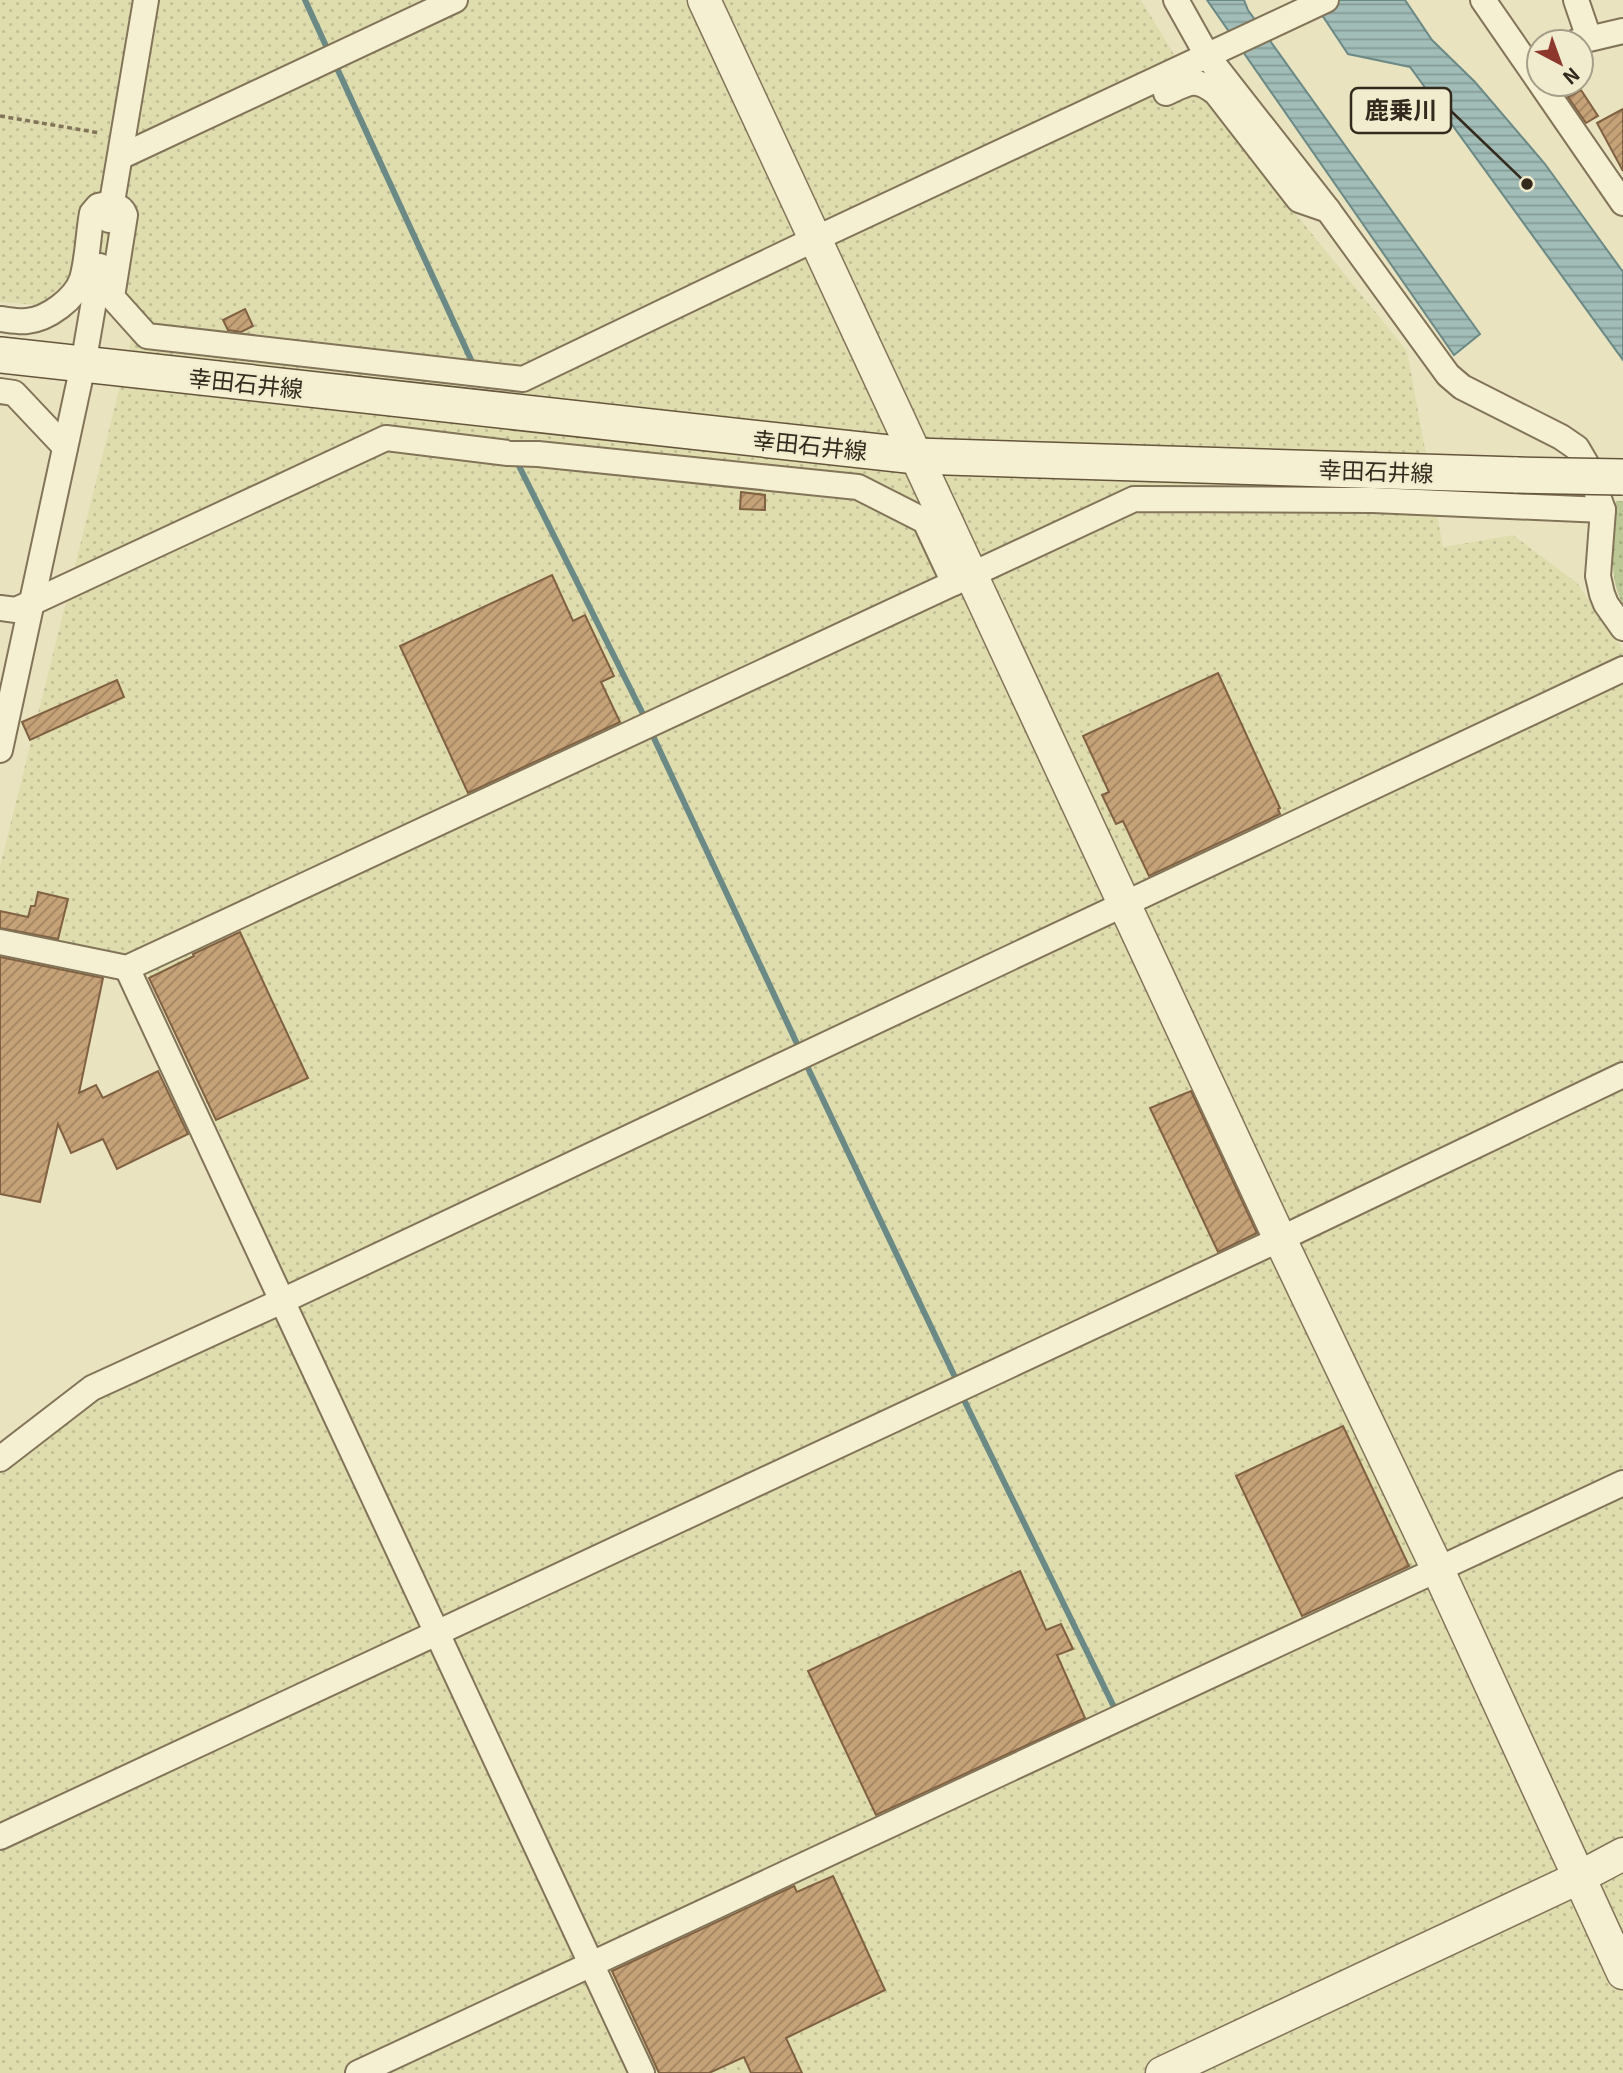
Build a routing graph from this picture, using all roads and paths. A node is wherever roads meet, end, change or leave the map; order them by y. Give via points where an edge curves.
1 (146, 0) edge
2 (455, 0) edge
3 (704, 0) edge
4 (1160, 0) edge
5 (1176, 0) edge
6 (1326, 0) edge
7 (1483, 0) edge
8 (1576, 0) edge
9 (1581, 28) edge
10 (1623, 32) edge
11 (1595, 38) edge
12 (1525, 56) edge
13 (1208, 57) junction
14 (1554, 98) edge
15 (0, 116) edge
16 (1021, 145) junction
17 (121, 147) junction
18 (1623, 203) edge
19 (111, 205) junction
20 (1328, 210) junction
21 (815, 239) junction
22 (0, 319) edge
23 (0, 355) edge
24 (83, 365) junction
25 (0, 391) edge
26 (65, 447) junction
27 (916, 456) junction
28 (1623, 477) edge
29 (1603, 510) junction
30 (963, 579) junction
31 (32, 602) junction
32 (0, 608) edge
33 (1623, 628) edge
34 (1623, 669) edge
35 (0, 750) edge
36 (1125, 905) junction
37 (0, 942) edge
38 (127, 968) junction
39 (1623, 1075) edge
40 (1280, 1240) junction
41 (282, 1301) junction
42 (0, 1459) edge
43 (1623, 1483) edge
44 (1438, 1570) junction
45 (438, 1633) junction
46 (0, 1837) edge
47 (1623, 1854) edge
48 (1578, 1878) junction
49 (591, 1964) junction
50 (1623, 1973) edge
51 (358, 2073) edge
52 (642, 2073) edge
53 (1162, 2073) edge

1 - 17 street
2 - 17 street
3 - 21 street
4 - 16 street via 1182,38 1176,56 1031,122 1022,132
5 - 13 street
6 - 13 street
7 - 12 street
8 - 9 street
10 - 11 street
13 - 16 street
13 - 20 street
14 - 18 street
15 - 17 path
16 - 20 street via 1029,152 1041,153 1197,82 1216,93 1299,200
16 - 21 street
17 - 19 street
19 - 21 street via 125,215 112,297 147,336 523,379
19 - 22 street via 98,206 92,214 81,280 71,296 35,319
19 - 24 street
20 - 29 street via 1448,375 1462,387 1577,448
21 - 27 street
23 - 24 main road, 幸田石井線
24 - 26 street
24 - 27 main road, 幸田石井線
25 - 26 street via 14,393
26 - 31 street
27 - 28 main road, 幸田石井線, bridge
27 - 30 street
29 - 30 street via 1373,500 1134,499
29 - 33 street via 1598,576 1606,604
30 - 31 street via 925,521 858,487 386,438
30 - 36 street
30 - 38 street
31 - 32 street via 16,610
31 - 35 street
34 - 36 street
36 - 40 street
36 - 41 street
37 - 38 street
38 - 41 street
39 - 40 street
40 - 44 street
40 - 45 street
41 - 42 street via 92,1388
41 - 45 street
43 - 44 street
44 - 48 street
44 - 49 street
45 - 46 street
45 - 49 street
47 - 48 street
48 - 50 street
48 - 53 street
49 - 51 street
49 - 52 street

